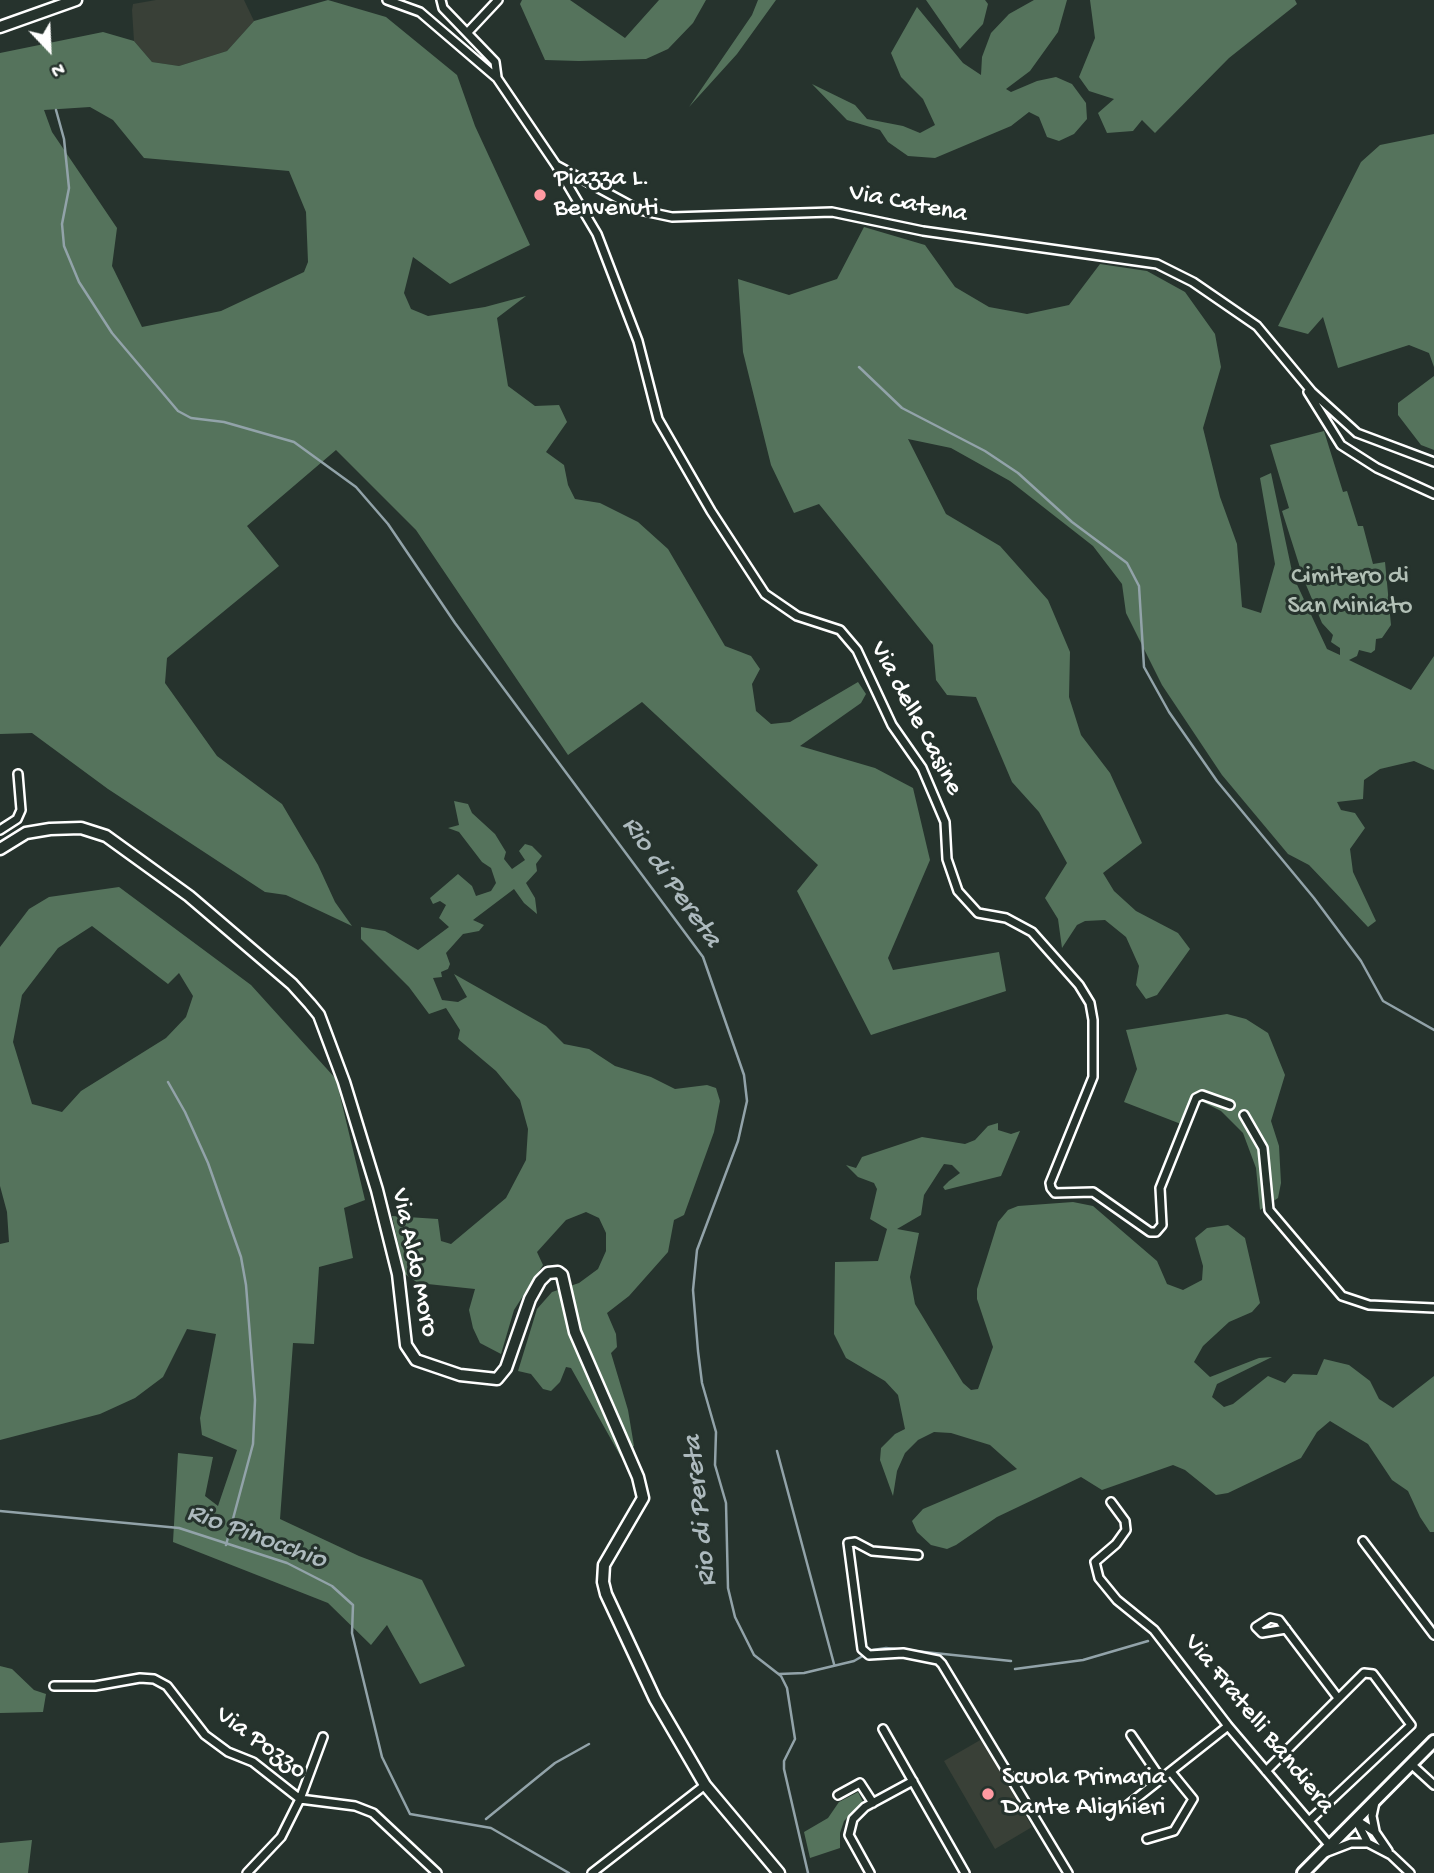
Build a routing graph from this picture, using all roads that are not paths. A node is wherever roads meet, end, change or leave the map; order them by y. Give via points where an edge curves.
1 (76, 0) edge
2 (387, 0) edge
3 (441, 0) edge
4 (498, 0) edge
5 (0, 27) edge
6 (468, 32) junction
7 (497, 78) junction
8 (556, 164) junction
9 (1300, 378) junction
10 (1434, 463) edge
11 (1434, 494) edge
12 (18, 774) dead end
13 (0, 830) edge
14 (0, 849) edge
15 (1230, 1105) dead end
16 (1244, 1115) dead end
17 (1434, 1308) edge
18 (1111, 1502) dead end
19 (1363, 1541) dead end
20 (918, 1555) dead end
21 (1286, 1629) dead end
22 (1434, 1634) edge
23 (54, 1686) dead end
24 (1338, 1698) junction
25 (1227, 1726) junction
26 (883, 1729) dead end
27 (1130, 1735) dead end
28 (323, 1737) dead end
29 (1434, 1741) edge
30 (1411, 1764) junction
31 (1266, 1771) junction
32 (1171, 1772) junction
33 (1161, 1779) junction
34 (913, 1781) junction
35 (1434, 1784) edge
36 (705, 1785) junction
37 (838, 1795) dead end
38 (300, 1799) junction
39 (1375, 1801) junction
40 (873, 1803) junction
41 (1128, 1805) dead end
42 (1356, 1820) junction
43 (1309, 1821) junction
44 (1375, 1832) junction
45 (1147, 1839) dead end
46 (1368, 1843) junction
47 (1330, 1846) junction
48 (1321, 1854) junction
49 (1391, 1855) junction
50 (247, 1873) edge
51 (437, 1873) edge
52 (592, 1873) edge
53 (779, 1873) edge
54 (870, 1873) edge
55 (965, 1873) edge
56 (1068, 1873) edge
57 (1303, 1873) edge
58 (1410, 1873) edge

1 - 5 main road
2 - 7 street, Via Catena via 420,12
3 - 6 street via 443,8
4 - 6 street
6 - 7 street via 495,62
7 - 8 street, Via Catena
8 - 9 street, Via Catena via 639,210 672,217 832,212 923,231 1157,264 1193,282 1257,326
8 - 15 street, Via delle Casine via 597,234 638,341 658,419 711,511 765,594 797,616 840,629 857,650 892,725 922,768 945,822 947,859 958,891 978,913 1006,918 1032,932 1090,1003 1093,1076 1051,1188 1055,1193 1093,1192 1156,1232 1162,1225 1160,1188 1196,1098 1202,1095
9 - 10 street, Via Catena via 1357,433
9 - 11 street via 1341,445 1377,468
12 - 13 street via 21,810 17,819
14 - 36 main road, Via Aldo Moro via 26,833 50,829 81,828 106,836 189,896 310,1004 344,1082 371,1169 398,1275 405,1345 416,1360 460,1375 497,1379 506,1368 540,1281 552,1272 562,1275 575,1332 638,1477 643,1499 607,1560 604,1588 655,1699
16 - 17 street via 1263,1148 1269,1210 1342,1296 1369,1305
18 - 25 street, Via Fratelli Bandiera via 1126,1530 1100,1555 1095,1571 1117,1600 1154,1630
19 - 22 street
20 - 56 street via 872,1551 848,1543 862,1649 869,1655 903,1653 942,1664
21 - 24 street
23 - 38 street, Via Pozzo via 154,1679 167,1686 205,1735 228,1752 253,1762
24 - 31 street
24 - 43 street via 1369,1671 1411,1725
25 - 31 street, Via Fratelli Bandiera
25 - 32 street
26 - 34 street
27 - 33 street
28 - 38 street, Via Pozzo
29 - 30 main road
30 - 35 street
30 - 39 main road
31 - 43 street, Via Fratelli Bandiera
32 - 33 street
32 - 45 street via 1193,1799 1174,1831
33 - 41 street
34 - 40 street
34 - 55 street
36 - 52 street
36 - 53 main road, Via Aldo Moro
37 - 40 street via 860,1783
38 - 50 street, Via Pozzo via 276,1845
38 - 51 street, Via Pozzo via 365,1808
39 - 42 main road
39 - 44 street
40 - 54 street via 856,1815 849,1835
42 - 44 street
42 - 46 street
42 - 47 main road
43 - 47 street, Via Fratelli Bandiera
44 - 49 street
46 - 48 street via 1351,1843
46 - 49 street
47 - 48 main road
48 - 57 main road
49 - 58 street

